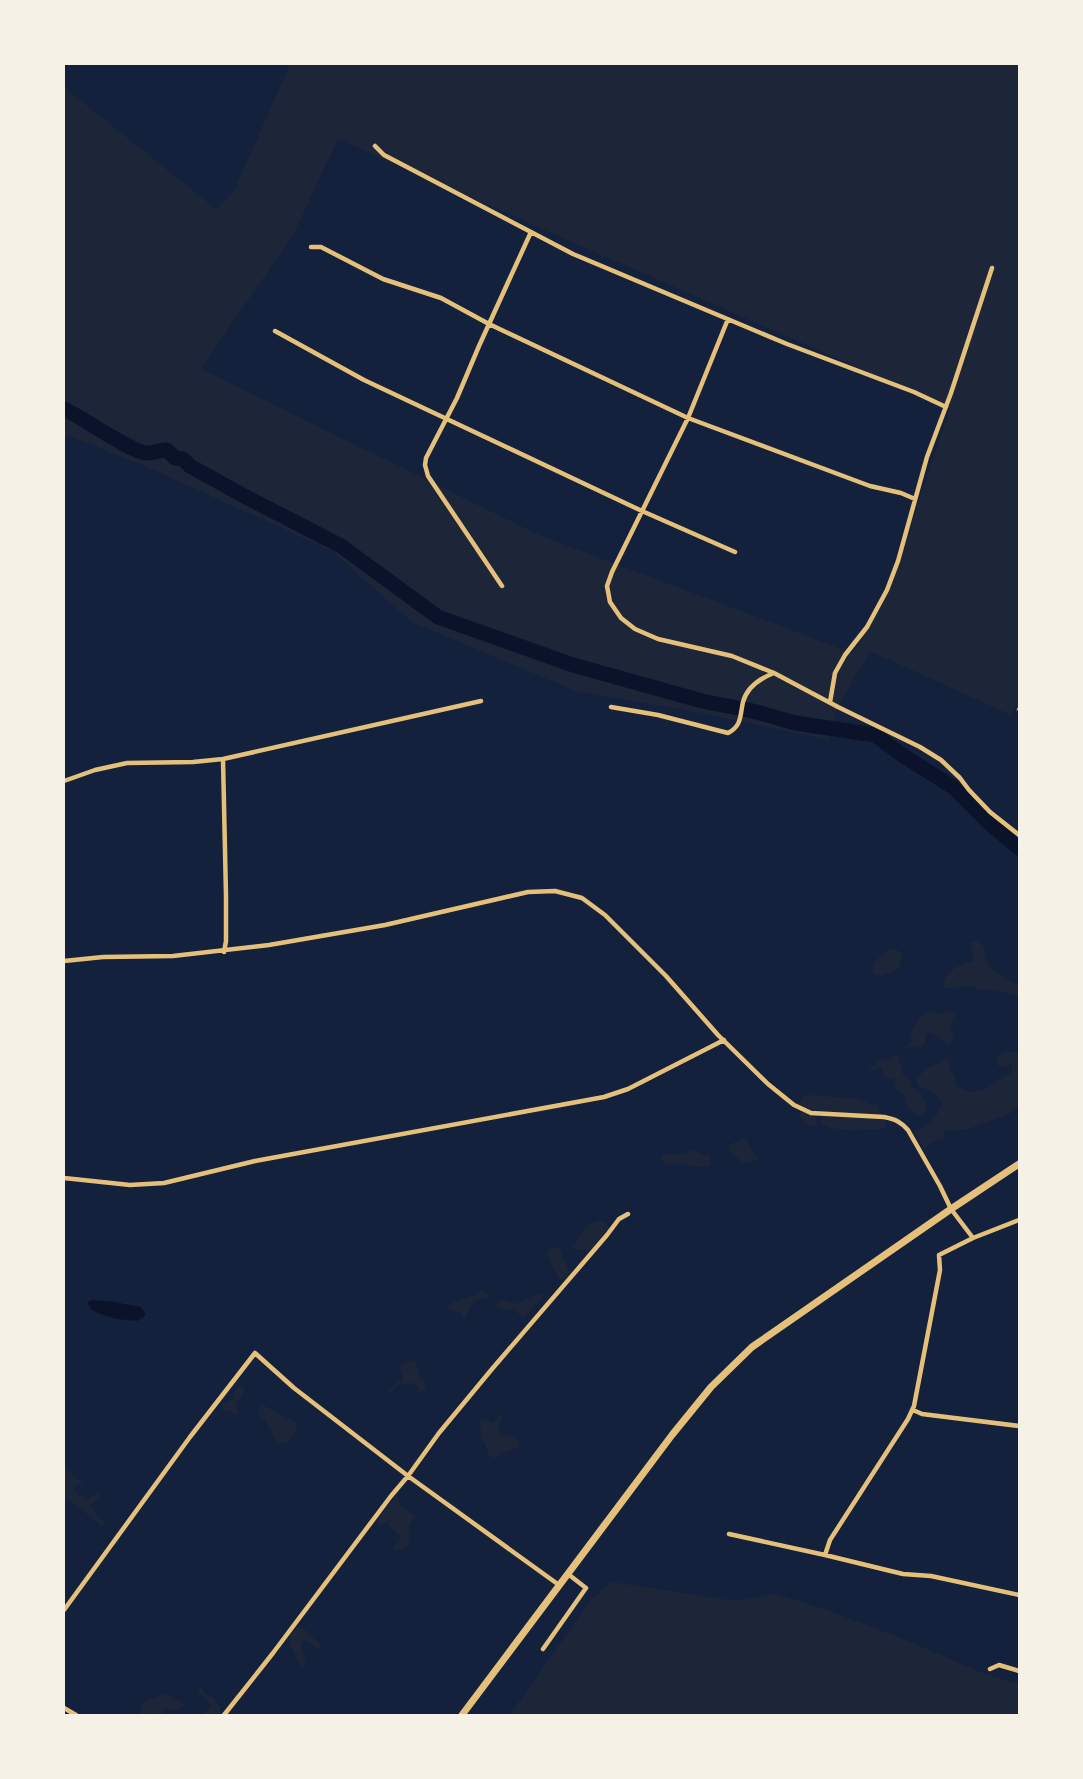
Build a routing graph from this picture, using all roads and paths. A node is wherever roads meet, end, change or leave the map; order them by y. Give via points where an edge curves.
1 (375, 146) dead end
2 (531, 232) junction
3 (311, 247) dead end
4 (992, 268) dead end
5 (728, 319) junction
6 (489, 324) junction
7 (275, 331) dead end
8 (946, 407) junction
9 (688, 418) junction
10 (446, 419) junction
11 (915, 500) junction
12 (642, 511) junction
13 (735, 552) dead end
14 (502, 586) dead end
15 (774, 673) junction
16 (481, 701) dead end
17 (830, 702) junction
18 (1019, 706) edge
19 (611, 707) dead end
20 (1017, 710) dead end
21 (223, 759) junction
22 (64, 781) edge
23 (1019, 835) edge
24 (224, 952) junction
25 (64, 961) edge
26 (724, 1040) junction
27 (1019, 1164) edge
28 (64, 1178) edge
29 (951, 1209) junction
30 (628, 1214) dead end
31 (1019, 1220) edge
32 (973, 1238) junction
33 (913, 1410) junction
34 (1019, 1426) edge
35 (408, 1476) junction
36 (729, 1534) dead end
37 (825, 1555) junction
38 (568, 1574) junction
39 (559, 1585) junction
40 (1019, 1595) edge
41 (64, 1610) edge
42 (543, 1649) dead end
43 (990, 1669) dead end
44 (1019, 1671) edge
45 (64, 1708) edge
46 (76, 1715) edge
47 (224, 1715) edge
48 (462, 1715) edge

1 - 2 street via 384,155
2 - 5 street via 573,254
2 - 6 street
3 - 6 street via 321,247 383,279 441,298
4 - 8 street
5 - 8 street
5 - 9 street
6 - 9 street
6 - 10 street
7 - 10 street via 364,380
8 - 11 street
9 - 11 street
9 - 12 street
10 - 12 street
10 - 14 street via 426,458 428,476
11 - 17 street via 887,590 867,627 835,673
12 - 13 street
12 - 15 street via 607,586 610,602 621,618 635,629 658,639 732,656
15 - 17 street
15 - 19 street via 762,677 747,694 738,725 728,733
16 - 21 street
17 - 23 street via 941,760 990,812
18 - 20 path
21 - 22 street via 126,763
21 - 24 street
24 - 25 street
24 - 26 street via 385,925 528,892 555,891 582,898 605,915
26 - 28 street via 604,1097 255,1161 164,1183 130,1186
26 - 29 street via 794,1105 812,1113 884,1117 901,1123 918,1146
27 - 29 highway
29 - 32 street
29 - 38 highway via 752,1347 711,1387 672,1435
30 - 35 street via 618,1218 439,1433
31 - 32 street
32 - 33 street via 939,1255 940,1270
33 - 34 street via 922,1414
33 - 37 street via 830,1540
35 - 39 street
35 - 41 street via 294,1388 255,1353
35 - 47 street
36 - 37 street
37 - 40 street via 903,1574 931,1576
38 - 39 highway
38 - 42 street via 586,1588
39 - 48 highway
43 - 44 street via 999,1665
45 - 46 street

